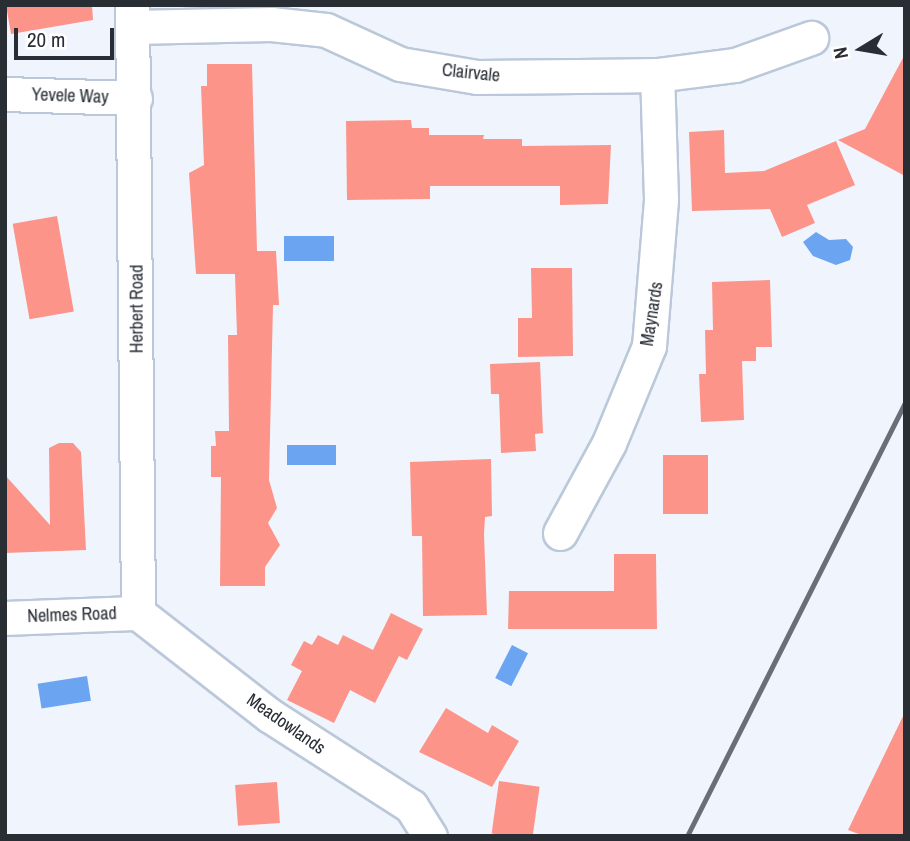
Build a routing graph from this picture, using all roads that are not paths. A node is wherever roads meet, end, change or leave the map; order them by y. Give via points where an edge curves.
1 (133, 16) edge
2 (811, 38) dead end
3 (657, 75) junction
4 (5, 94) edge
5 (135, 98) junction
6 (560, 533) dead end
7 (138, 613) junction
8 (5, 618) edge
9 (430, 836) edge

1 - 3 street, Clairvale via 326,30 400,64 477,77
1 - 5 street, Herbert Road
2 - 3 street, Clairvale via 735,65
3 - 6 street, Maynards via 662,199 649,346 609,443
4 - 5 street, Yevele Way
5 - 7 street, Herbert Road
7 - 8 street, Nelmes Road
7 - 9 street, Meadowlands via 270,715 411,806

